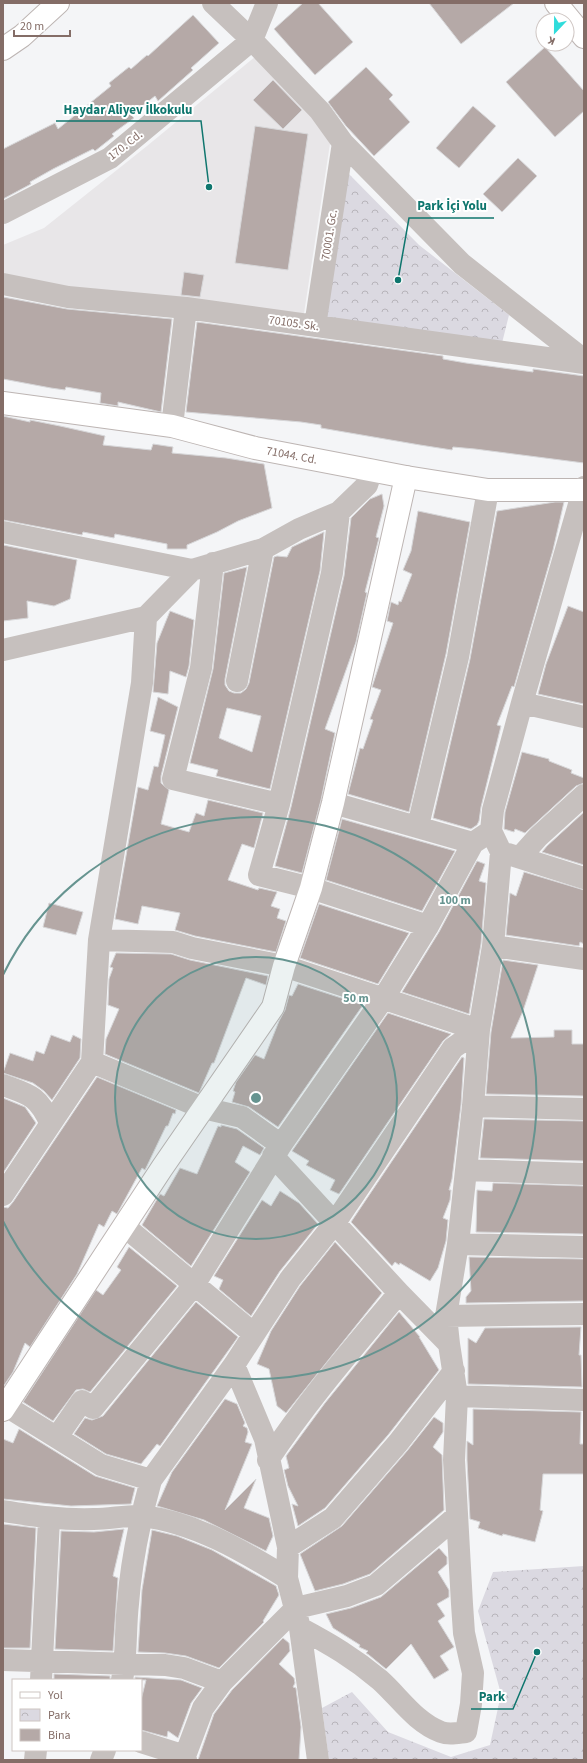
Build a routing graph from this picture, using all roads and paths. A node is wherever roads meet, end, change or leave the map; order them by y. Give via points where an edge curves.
1 (213, 3) edge
2 (267, 3) edge
3 (556, 3) edge
4 (51, 6) edge
5 (584, 37) edge
6 (252, 40) junction
7 (3, 49) edge
8 (343, 144) junction
9 (3, 214) edge
10 (3, 284) edge
11 (186, 308) junction
12 (315, 326) junction
13 (584, 360) edge
14 (584, 363) edge
15 (3, 403) edge
16 (172, 426) junction
17 (372, 470) junction
18 (406, 477) junction
19 (584, 489) edge
20 (488, 490) junction
21 (339, 512) junction
22 (3, 532) edge
23 (263, 549) junction
24 (213, 563) junction
25 (192, 570) junction
26 (146, 617) junction
27 (3, 650) edge
28 (237, 681) dead end
29 (522, 703) junction
30 (584, 717) edge
31 (584, 795) edge
32 (333, 803) junction
33 (279, 804) junction
34 (418, 826) junction
35 (491, 831) junction
36 (473, 843) junction
37 (511, 854) junction
38 (584, 878) edge
39 (311, 888) junction
40 (428, 926) junction
41 (99, 940) junction
42 (493, 946) junction
43 (584, 959) edge
44 (284, 966) junction
45 (383, 999) junction
46 (479, 1030) junction
47 (92, 1062) junction
48 (3, 1085) edge
49 (473, 1106) junction
50 (203, 1108) junction
51 (584, 1109) edge
52 (50, 1122) junction
53 (277, 1150) junction
54 (466, 1170) junction
55 (584, 1174) edge
56 (3, 1195) edge
57 (334, 1224) junction
58 (124, 1226) junction
59 (458, 1244) junction
60 (584, 1247) edge
61 (194, 1285) junction
62 (399, 1293) junction
63 (584, 1314) edge
64 (446, 1316) junction
65 (254, 1334) junction
66 (448, 1344) junction
67 (234, 1365) junction
68 (454, 1371) junction
69 (457, 1396) junction
70 (584, 1400) edge
71 (4, 1408) edge
72 (57, 1437) junction
73 (268, 1460) junction
74 (151, 1480) junction
75 (3, 1511) edge
76 (141, 1516) junction
77 (456, 1517) junction
78 (48, 1519) junction
79 (288, 1547) junction
80 (287, 1578) junction
81 (298, 1618) junction
82 (3, 1660) edge
83 (42, 1670) edge
84 (124, 1672) edge
85 (222, 1682) junction
86 (142, 1742) edge
87 (313, 1754) edge
88 (185, 1758) edge

1 - 6 street
2 - 6 street
3 - 5 street
4 - 7 street via 22,36
6 - 8 street via 320,111
6 - 9 street, 170. Cd. via 110,158
8 - 12 street, 70001. Gc.
8 - 13 street via 462,264
10 - 11 street, 70105. Sk. via 68,297
11 - 12 street, 70105. Sk.
11 - 16 street
12 - 14 street, 70105. Sk.
15 - 16 street, 71044. Cd.
16 - 17 street, 71044. Cd. via 255,448
17 - 18 street, 71044. Cd.
17 - 21 street via 367,485
18 - 20 street, 71044. Cd.
18 - 32 street
19 - 20 street, 71044. Cd.
19 - 29 street
20 - 34 street via 458,657
21 - 23 street via 299,528
21 - 33 street via 332,573
22 - 25 street
23 - 24 street
23 - 28 street
24 - 25 street
24 - 33 street via 201,668 173,779
25 - 26 street
26 - 27 street
26 - 41 street via 142,683
29 - 30 street
29 - 35 street via 493,810
31 - 37 street via 538,837
32 - 34 street
32 - 39 street
33 - 39 street via 259,875
34 - 36 street
35 - 36 street
35 - 37 street
36 - 40 street
37 - 38 street
37 - 42 street
39 - 40 street
39 - 44 street
40 - 45 street
41 - 44 street via 173,942
41 - 47 street
42 - 43 street
42 - 46 street
44 - 45 street
44 - 50 street via 272,1007
45 - 46 street
45 - 53 street
46 - 49 street
46 - 57 street via 453,1048
47 - 50 street
47 - 52 street
48 - 52 street via 32,1096 43,1106
49 - 51 street
49 - 54 street
50 - 53 street via 242,1116
50 - 58 street
52 - 56 street
53 - 57 street
53 - 61 street
54 - 55 street
54 - 59 street
57 - 62 street
57 - 65 street via 290,1279
58 - 61 street
58 - 71 street
59 - 60 street
59 - 64 street
61 - 65 street
61 - 72 street via 94,1408 82,1401
62 - 66 street
62 - 73 street via 344,1359
63 - 64 street
64 - 66 street
65 - 67 street
66 - 68 street
67 - 73 street via 265,1439
67 - 74 street
68 - 69 street
68 - 79 street via 398,1443 333,1518
69 - 70 street
69 - 77 street via 454,1460
71 - 72 street
72 - 74 street via 101,1465
73 - 79 street
74 - 76 street
75 - 78 street
76 - 78 street
76 - 80 street via 168,1520 192,1529 248,1554
76 - 84 street via 128,1604
77 - 81 street via 376,1585
77 - 81 street via 464,1633 473,1673 466,1732 451,1734 432,1727 411,1712 381,1681
78 - 83 street
79 - 80 street
80 - 81 street
81 - 85 street
81 - 87 street
82 - 83 street
83 - 84 street
84 - 85 street via 184,1668
85 - 88 street via 203,1708
86 - 88 street

